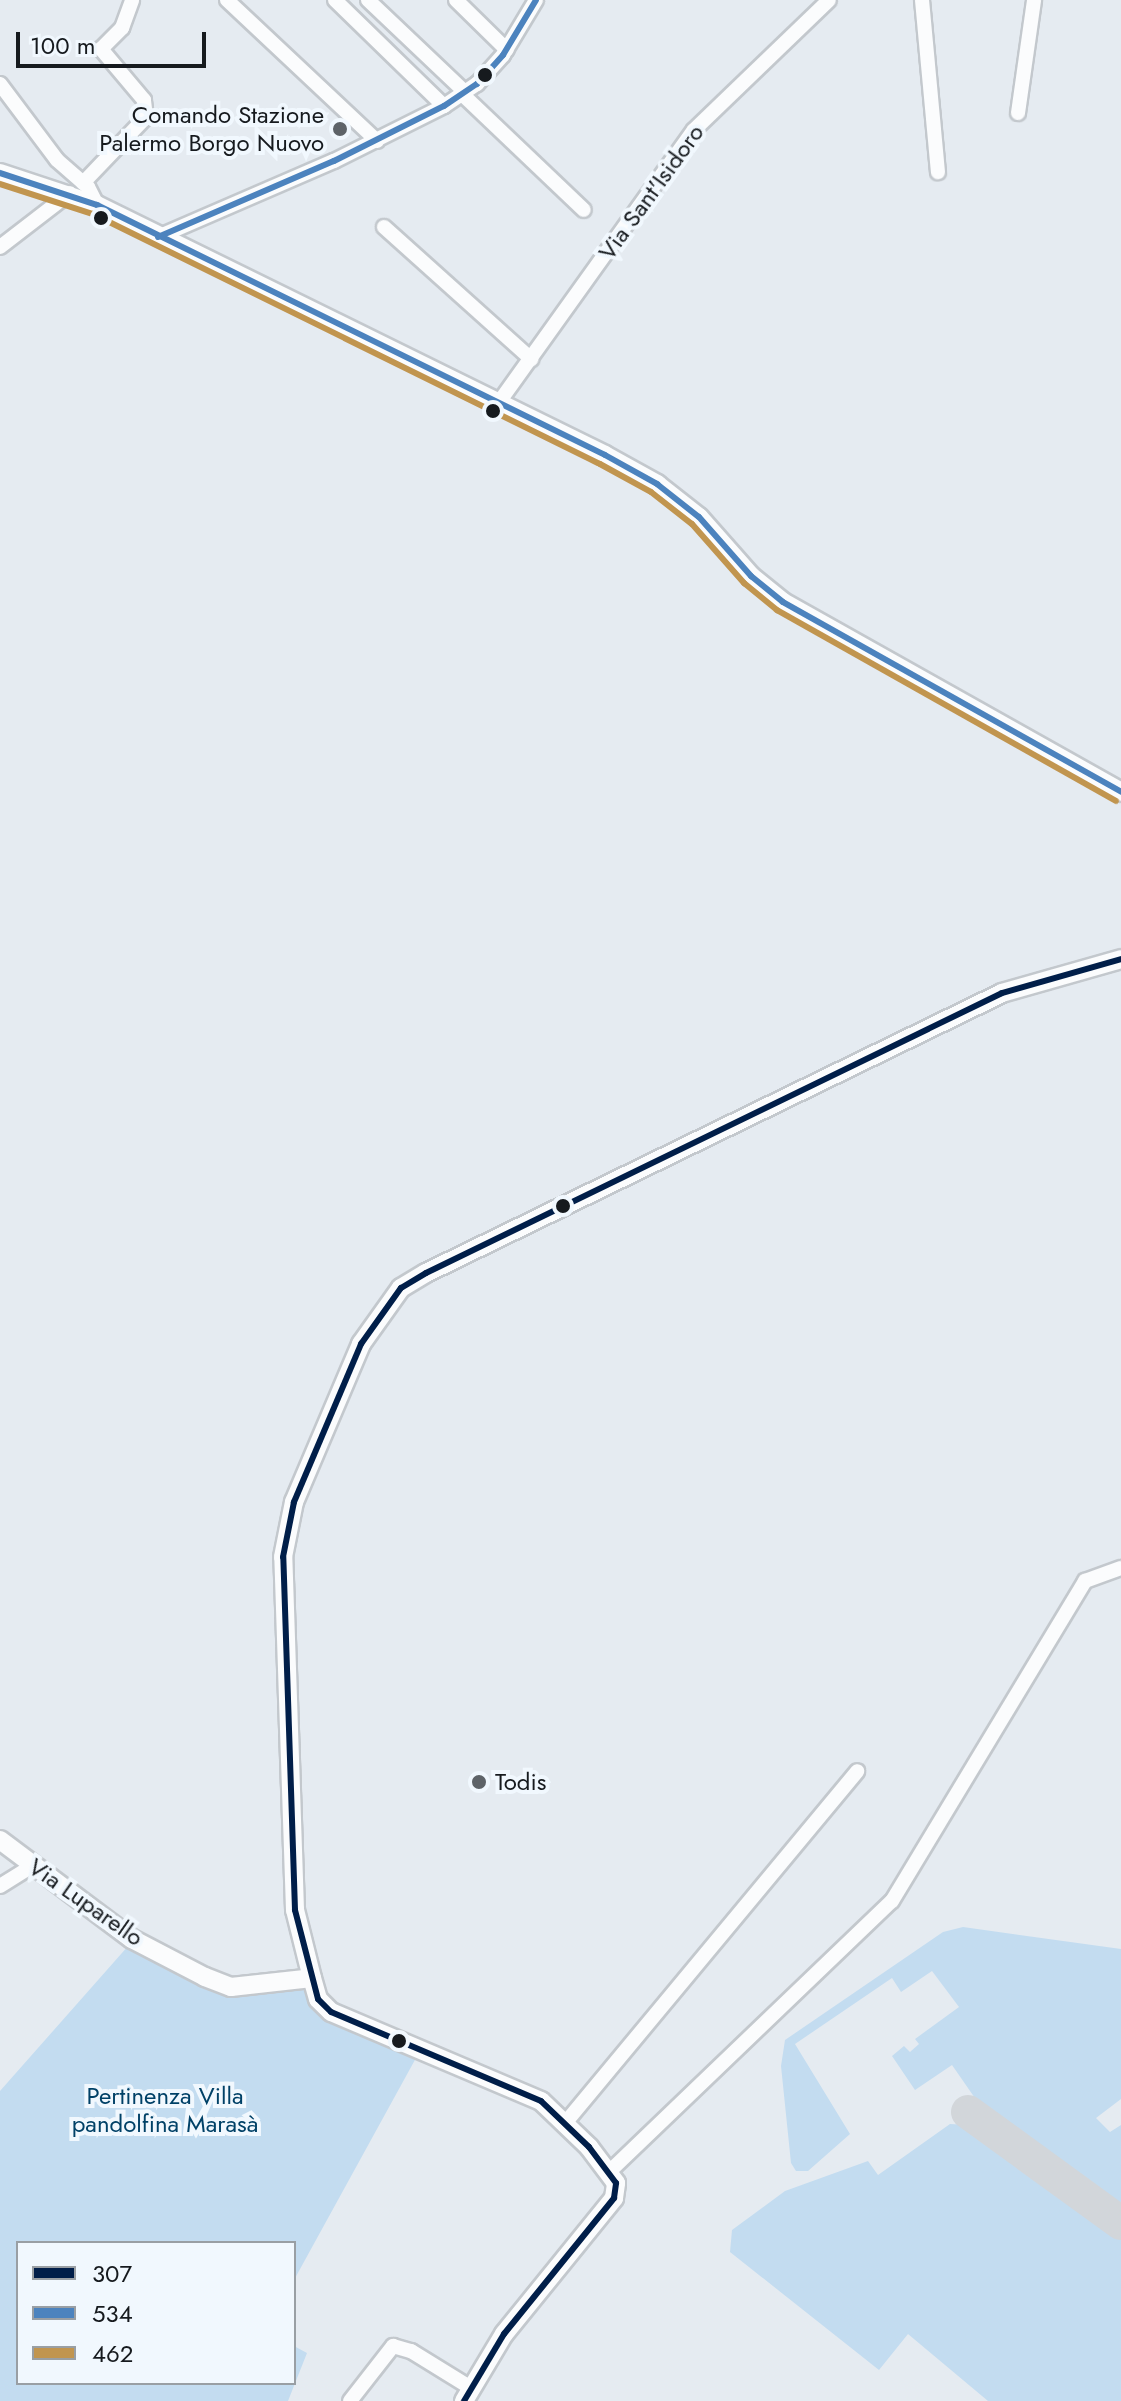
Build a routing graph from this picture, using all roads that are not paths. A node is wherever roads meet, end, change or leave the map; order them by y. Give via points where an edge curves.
1 (132, 0) edge
2 (227, 0) edge
3 (335, 0) edge
4 (368, 0) edge
5 (456, 0) edge
6 (536, 0) edge
7 (829, 0) edge
8 (922, 0) edge
9 (1034, 0) edge
10 (507, 50) junction
11 (0, 84) edge
12 (463, 93) junction
13 (444, 106) junction
14 (1018, 113) dead end
15 (377, 141) junction
16 (938, 172) dead end
17 (0, 173) edge
18 (76, 188) junction
19 (584, 210) dead end
20 (384, 227) dead end
21 (158, 237) junction
22 (0, 247) edge
23 (531, 359) junction
24 (497, 405) junction
25 (1121, 792) edge
26 (1121, 959) edge
27 (1121, 1568) edge
28 (857, 1771) dead end
29 (0, 1840) edge
30 (33, 1865) junction
31 (0, 1886) edge
32 (312, 1978) junction
33 (566, 2122) junction
34 (609, 2172) junction
35 (467, 2395) edge
36 (350, 2401) edge

1 - 18 street via 122,28 101,49 144,100 146,117
2 - 15 street
3 - 13 street
4 - 12 street
5 - 10 street
6 - 10 street
7 - 23 street, Via Sant'Isidoro via 694,130
8 - 16 street
9 - 14 street
10 - 12 street
11 - 18 street
12 - 13 street
12 - 19 street
13 - 15 street
15 - 21 street
17 - 18 street
18 - 21 street
18 - 22 street
20 - 23 street
21 - 24 street
23 - 24 street, Via Sant'Isidoro
24 - 25 street via 657,484 699,517 751,576 783,602
26 - 32 street via 1002,993 426,1273 401,1288 382,1310 361,1344 286,1528 295,1910
27 - 34 street via 1085,1581 892,1901
28 - 33 street
29 - 30 street, Via Luparello
30 - 31 street
30 - 32 street, Via Luparello via 132,1939 205,1977 231,1987
32 - 33 street via 318,1999 331,2012 541,2101
33 - 34 street
34 - 35 street via 616,2183 614,2198 504,2334
35 - 36 street via 393,2346

